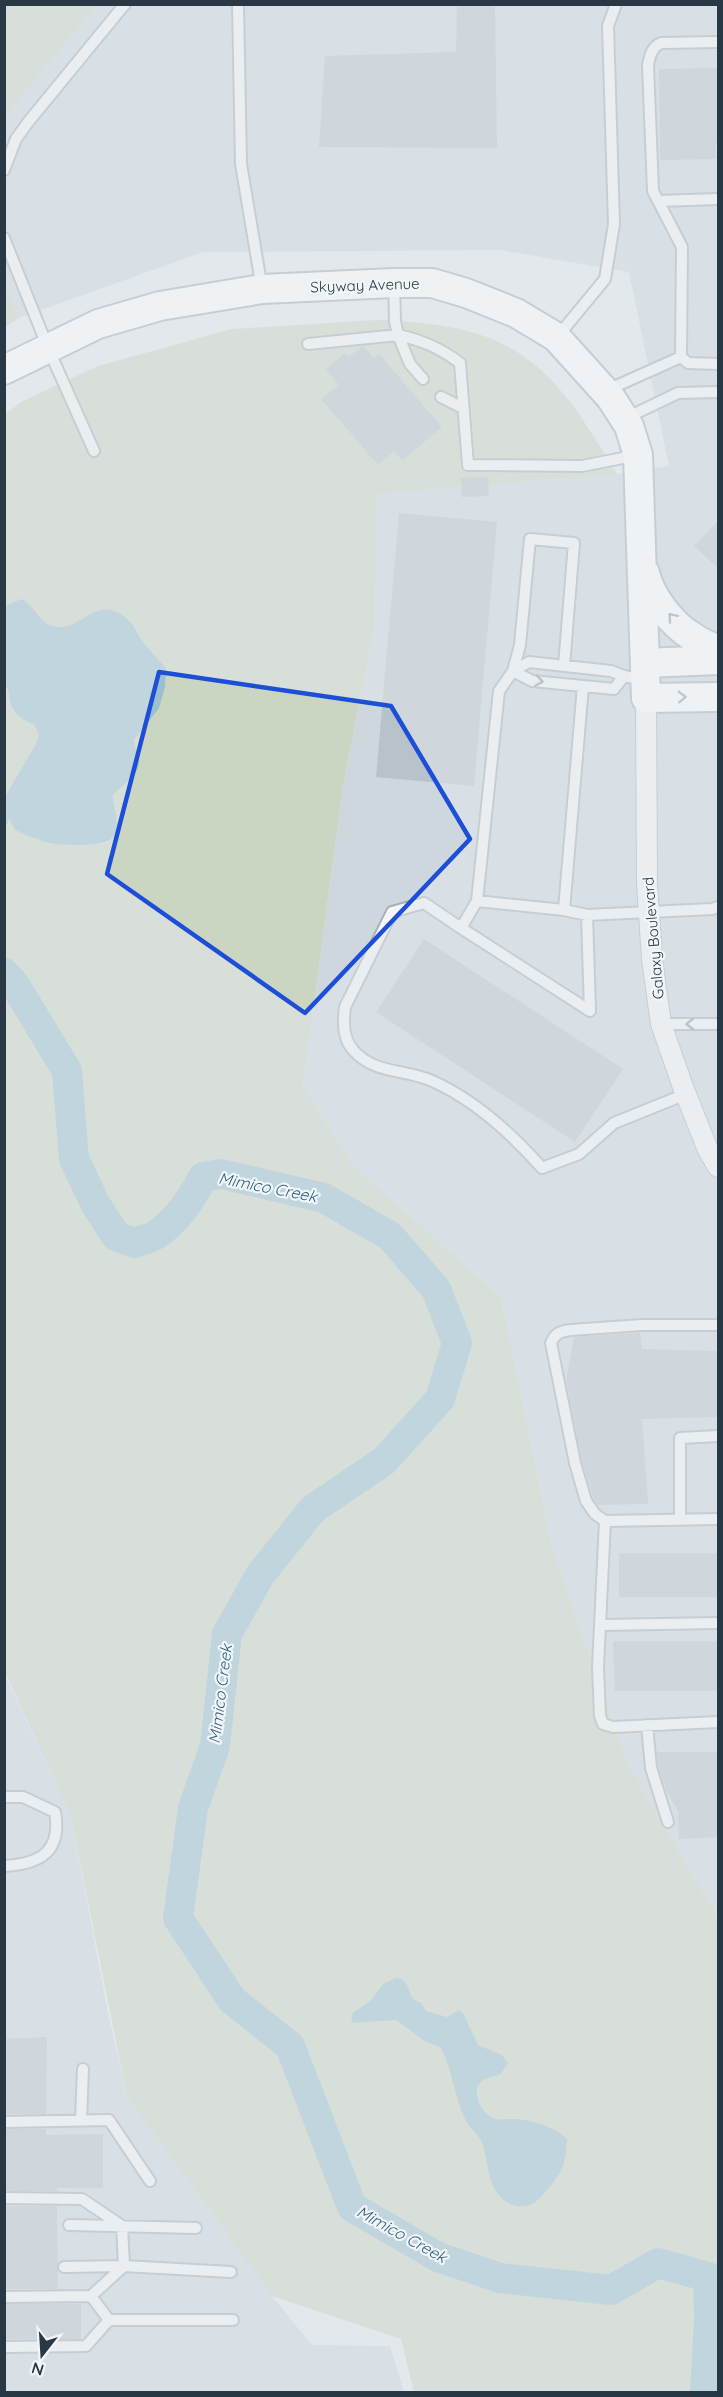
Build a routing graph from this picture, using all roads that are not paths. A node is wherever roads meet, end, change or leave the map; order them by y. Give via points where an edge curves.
1 (125, 4) edge
2 (605, 4) edge
3 (616, 4) edge
4 (238, 5) edge
5 (608, 26) junction
6 (718, 42) edge
7 (4, 170) edge
8 (718, 199) edge
9 (658, 201) junction
10 (4, 238) edge
11 (394, 283) junction
12 (262, 289) junction
13 (398, 335) junction
14 (556, 337) junction
15 (308, 344) dead end
16 (48, 348) junction
17 (681, 357) junction
18 (718, 364) edge
19 (4, 370) edge
20 (423, 379) dead end
21 (605, 391) junction
22 (718, 392) edge
23 (441, 397) dead end
24 (463, 408) junction
25 (624, 419) junction
26 (94, 451) dead end
27 (638, 455) junction
28 (641, 553) junction
29 (718, 650) edge
30 (718, 660) edge
31 (564, 666) junction
32 (513, 671) junction
33 (640, 679) junction
34 (584, 686) junction
35 (718, 697) edge
36 (477, 901) junction
37 (718, 907) edge
38 (564, 910) junction
39 (649, 912) junction
40 (586, 915) junction
41 (461, 928) junction
42 (661, 1024) junction
43 (718, 1024) edge
44 (686, 1094) junction
45 (718, 1167) edge
46 (718, 1325) edge
47 (718, 1436) edge
48 (718, 1519) edge
49 (680, 1520) junction
50 (605, 1521) junction
51 (718, 1623) edge
52 (602, 1625) junction
53 (718, 1722) edge
54 (647, 1725) junction
55 (4, 1797) edge
56 (668, 1822) dead end
57 (4, 1866) edge
58 (83, 2069) dead end
59 (81, 2120) junction
60 (4, 2122) edge
61 (150, 2181) dead end
62 (4, 2198) edge
63 (69, 2225) dead end
64 (122, 2226) junction
65 (196, 2228) dead end
66 (124, 2266) junction
67 (64, 2267) dead end
68 (231, 2272) dead end
69 (91, 2296) junction
70 (4, 2297) edge
71 (109, 2320) junction
72 (233, 2320) dead end
73 (4, 2347) edge

1 - 7 lane via 29,121 16,139
2 - 5 lane
3 - 5 lane
4 - 12 lane via 241,164
5 - 14 lane via 614,224 605,279
6 - 9 lane via 661,43 651,52 648,65 653,192
8 - 9 lane
9 - 17 lane via 682,247
10 - 16 lane
11 - 12 street, Skyway Avenue
11 - 13 lane
11 - 14 street, Skyway Avenue via 432,283 466,293 516,313
12 - 16 street, Skyway Avenue via 160,306 98,324
13 - 15 lane
13 - 20 lane via 410,364
13 - 24 lane via 420,339 460,363
14 - 21 street, Skyway Avenue
16 - 19 street, Skyway Avenue
16 - 26 lane
17 - 18 lane via 688,363
17 - 21 lane
21 - 25 street, Skyway Avenue
22 - 25 lane via 678,393
23 - 24 lane
24 - 27 lane via 468,465 582,466
25 - 27 street, Skyway Avenue
27 - 28 street, Skyway Avenue
29 -> 28 street via 691,637 671,618 648,585
28 - 33 street, Skyway Avenue
30 - 33 street
31 - 32 lane via 529,662
31 - 32 lane via 574,543 530,539 520,645
31 - 33 lane
32 -> 34 lane via 532,681
32 - 36 lane via 499,691
33 - 34 lane via 614,688
33 -> 35 street
33 - 39 street, Galaxy Boulevard
34 - 38 lane
36 - 38 lane
36 - 41 lane
37 - 39 lane
38 - 40 lane
39 - 40 lane
39 - 42 street, Galaxy Boulevard
40 - 41 lane via 590,1011
41 - 44 lane via 424,903 392,912 345,1007 343,1024 352,1050 368,1063 428,1079 462,1096 522,1145 542,1168 579,1154 614,1123
43 -> 42 lane
42 - 44 street, Galaxy Boulevard
44 - 45 street, Galaxy Boulevard
46 - 50 lane via 642,1325 561,1331 554,1336 551,1343 575,1463 586,1501
47 - 49 lane via 680,1438
48 - 49 lane
49 - 50 lane
50 - 52 lane
51 - 52 lane
52 - 54 lane via 598,1667 603,1724
53 - 54 lane
54 - 56 lane via 651,1768
55 - 57 lane via 23,1797 55,1812 58,1827 48,1853 32,1862
58 - 59 lane
59 - 60 lane
59 - 61 lane via 109,2120
62 - 64 lane via 82,2199
63 - 64 lane
64 - 65 lane
64 - 66 lane
66 - 67 lane
66 - 68 lane
66 - 69 lane
69 - 70 lane
69 - 71 lane
71 - 72 lane
71 - 73 lane via 86,2346

